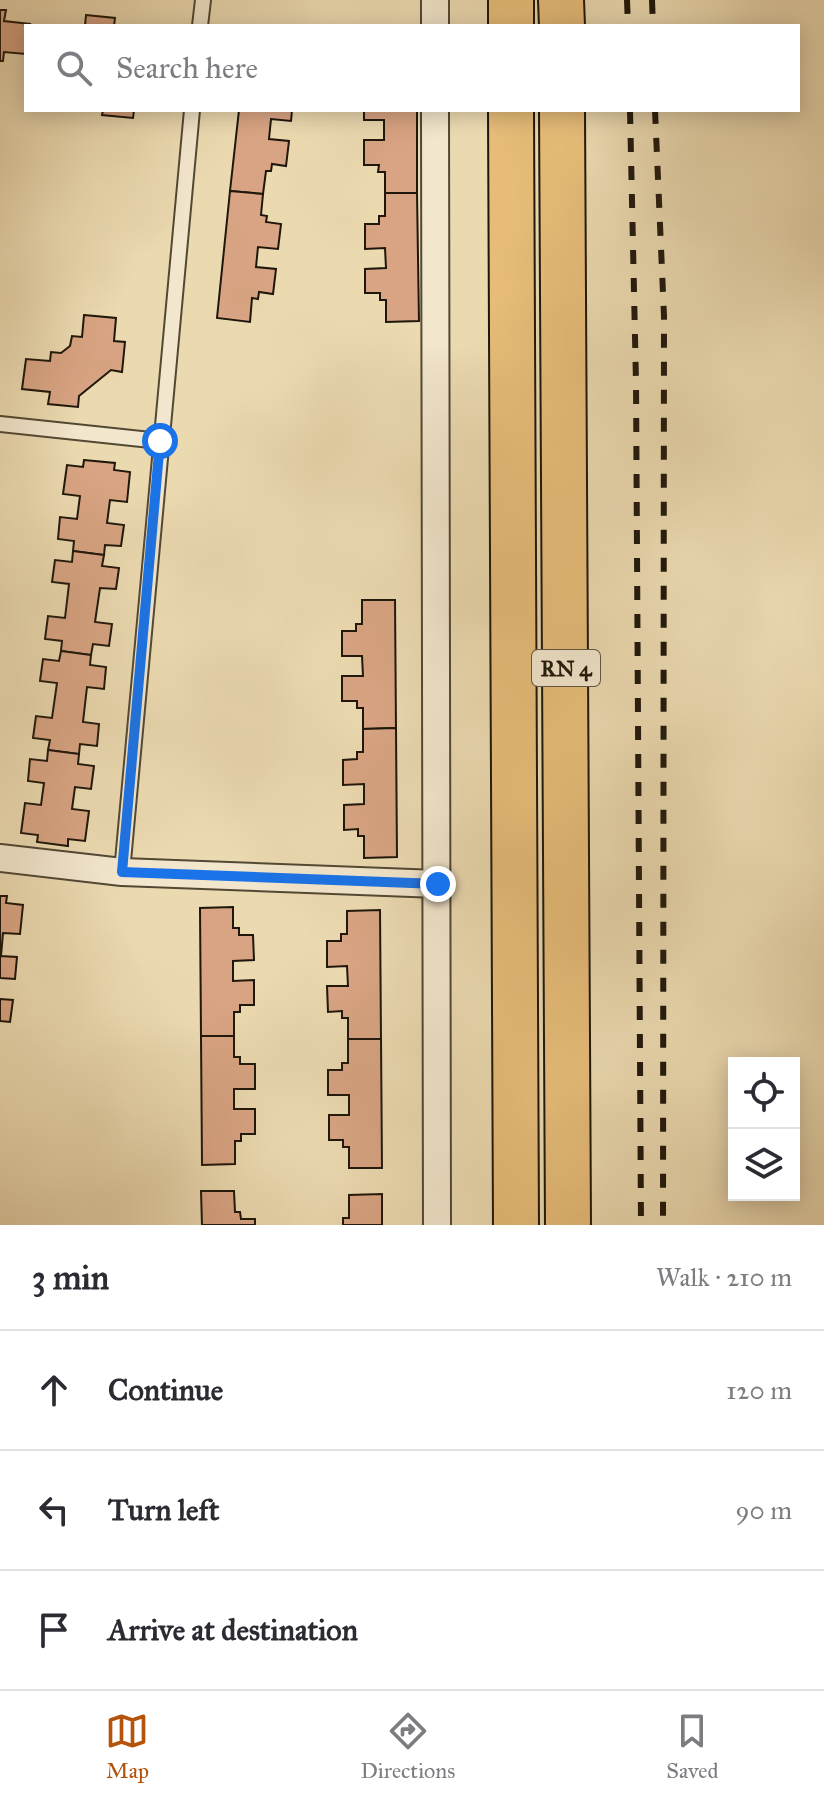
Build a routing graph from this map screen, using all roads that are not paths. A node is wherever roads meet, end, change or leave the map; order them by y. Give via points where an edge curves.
1 (203, 0) edge
2 (435, 0) edge
3 (511, 0) edge
4 (561, 0) edge
5 (200, 24) edge
6 (435, 24) edge
7 (511, 24) edge
8 (562, 24) edge
9 (192, 112) edge
10 (435, 112) edge
11 (511, 112) edge
12 (562, 112) edge
13 (0, 424) edge
14 (160, 441) junction
15 (0, 858) edge
16 (122, 872) junction
17 (438, 884) junction
18 (437, 1225) edge
19 (516, 1225) edge
20 (568, 1225) edge

1 - 5 lane
2 - 6 street
3 - 7 highway
4 - 8 highway
9 - 14 lane
10 - 17 street
11 - 19 highway, RN 4
12 - 20 highway, RN 4
13 - 14 lane
14 - 16 lane
15 - 16 street
16 - 17 street
17 - 18 street

